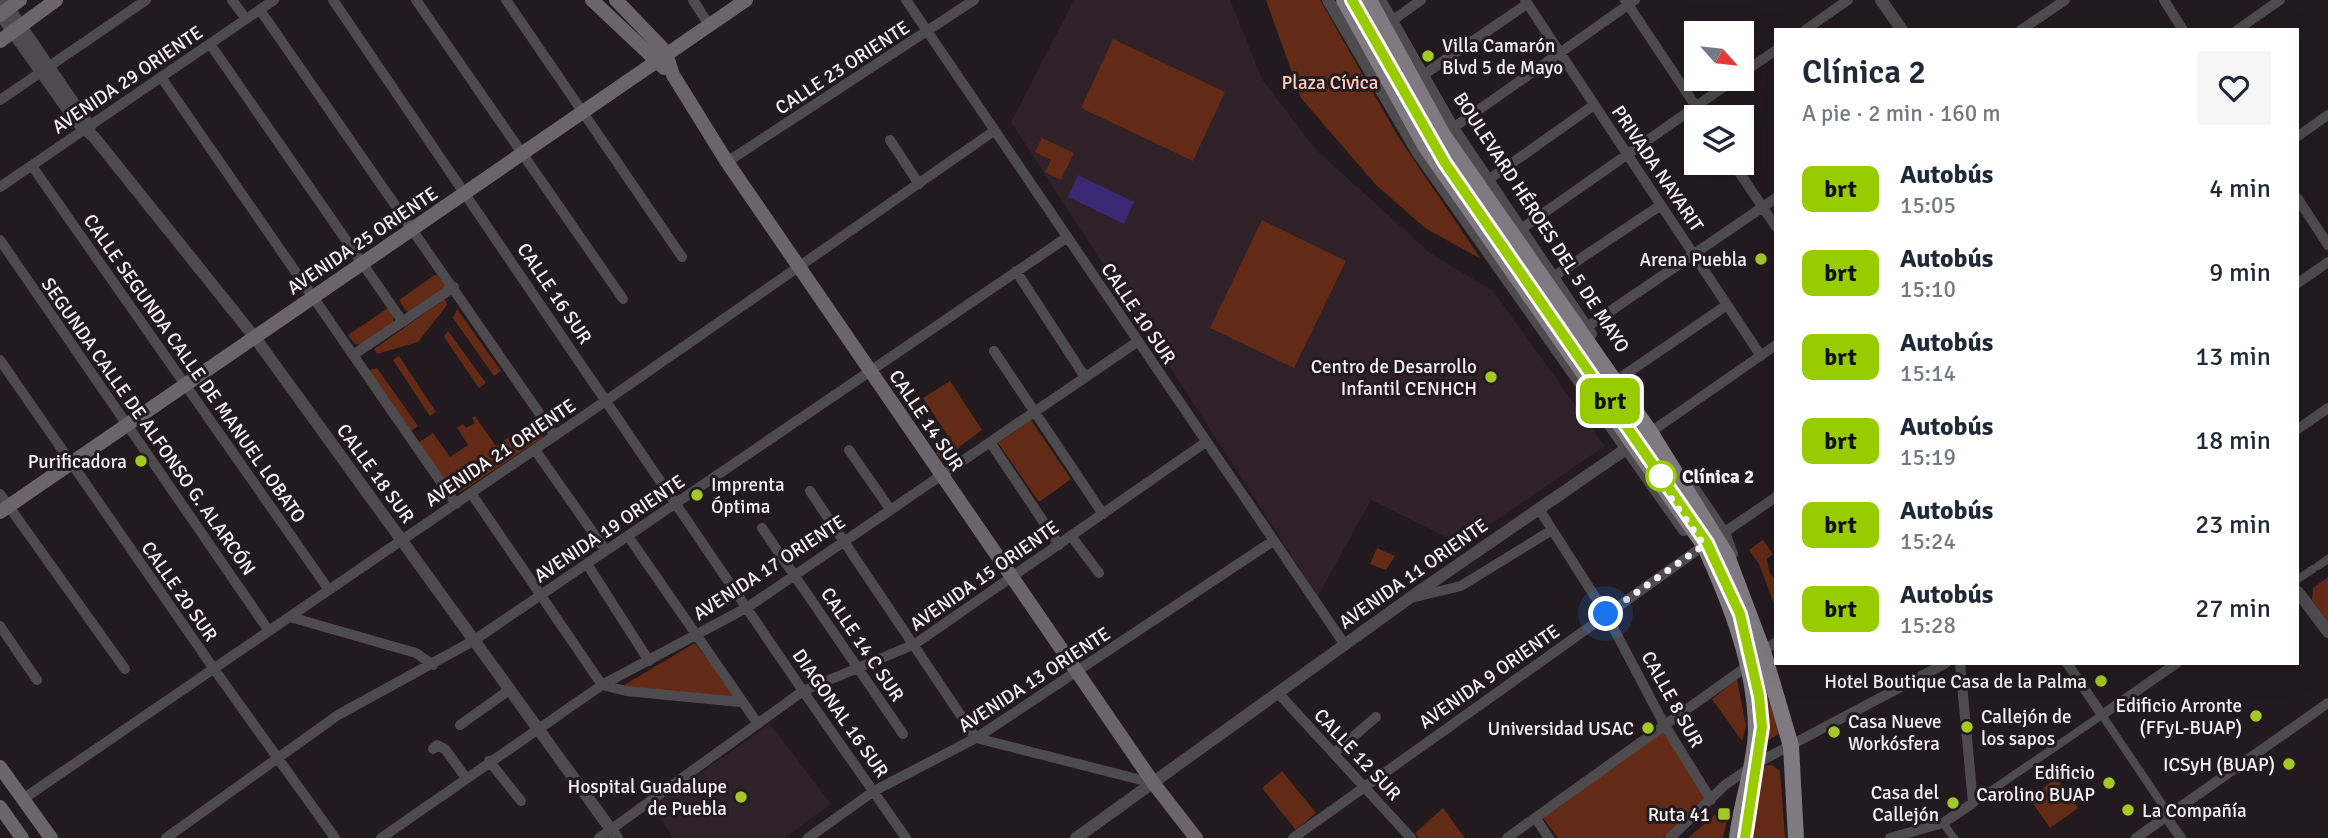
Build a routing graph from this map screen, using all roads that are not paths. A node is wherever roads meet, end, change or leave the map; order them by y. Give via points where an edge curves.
1 (56, 0) edge
2 (146, 0) edge
3 (232, 0) edge
4 (274, 0) edge
5 (333, 0) edge
6 (416, 0) edge
7 (506, 0) edge
8 (592, 0) edge
9 (616, 0) edge
10 (693, 0) edge
11 (746, 0) edge
12 (906, 0) edge
13 (974, 0) edge
14 (1328, 0) edge
15 (1344, 0) edge
16 (1370, 0) edge
17 (1380, 0) edge
18 (1421, 0) edge
19 (1848, 0) edge
20 (1881, 0) edge
21 (2065, 0) edge
22 (2164, 0) edge
23 (2280, 0) edge
24 (1526, 2) edge
25 (1629, 2) edge
26 (5, 9) edge
27 (260, 10) junction
28 (246, 19) junction
29 (1392, 21) junction
30 (709, 25) junction
31 (1808, 28) edge
32 (1901, 28) edge
33 (2024, 28) edge
34 (2182, 28) edge
35 (2240, 28) edge
36 (928, 32) junction
37 (11, 33) edge
38 (210, 44) junction
39 (1774, 51) edge
40 (1560, 52) junction
41 (662, 59) junction
42 (1754, 65) edge
43 (44, 70) junction
44 (1423, 75) junction
45 (161, 77) junction
46 (1718, 91) edge
47 (0, 100) edge
48 (1594, 104) junction
49 (1695, 105) edge
50 (1697, 105) edge
51 (584, 111) junction
52 (1684, 114) edge
53 (2328, 115) edge
54 (89, 131) junction
55 (994, 131) junction
56 (1448, 131) junction
57 (2299, 135) edge
58 (890, 140) dead end
59 (1422, 150) junction
60 (523, 153) junction
61 (1627, 154) junction
62 (727, 162) junction
63 (32, 166) junction
64 (1741, 175) edge
65 (1488, 180) junction
66 (919, 184) junction
67 (0, 187) edge
68 (465, 193) junction
69 (1774, 199) edge
70 (2299, 201) edge
71 (1661, 205) junction
72 (1763, 207) junction
73 (1500, 220) junction
74 (1774, 224) edge
75 (413, 229) junction
76 (1521, 229) junction
77 (1066, 238) junction
78 (0, 240) edge
79 (2328, 245) edge
80 (1694, 254) junction
81 (682, 257) dead end
82 (2328, 262) edge
83 (361, 263) junction
84 (799, 267) junction
85 (1016, 271) junction
86 (1553, 277) junction
87 (2299, 282) edge
88 (454, 288) junction
89 (313, 296) junction
90 (622, 299) dead end
91 (1727, 305) junction
92 (403, 322) junction
93 (1587, 327) junction
94 (255, 337) junction
95 (1137, 342) junction
96 (1774, 346) edge
97 (994, 351) dead end
98 (353, 355) junction
99 (1761, 356) junction
100 (0, 360) edge
101 (870, 370) junction
102 (1085, 377) junction
103 (1620, 378) junction
104 (185, 385) junction
105 (607, 400) junction
106 (2328, 408) edge
107 (1034, 412) junction
108 (127, 425) junction
109 (2299, 428) edge
110 (1652, 431) junction
111 (555, 436) junction
112 (990, 442) junction
113 (1206, 442) junction
114 (1629, 447) junction
115 (535, 450) junction
116 (849, 450) dead end
117 (70, 464) junction
118 (942, 475) junction
119 (810, 491) dead end
120 (471, 494) junction
121 (1774, 498) edge
122 (677, 502) junction
123 (3, 504) edge
124 (456, 504) junction
125 (890, 509) junction
126 (1539, 509) junction
127 (1103, 514) junction
128 (762, 528) dead end
129 (1552, 530) junction
130 (628, 536) junction
131 (1071, 536) junction
132 (844, 540) junction
133 (401, 541) junction
134 (1273, 541) junction
135 (1711, 541) junction
136 (1059, 545) junction
137 (606, 551) junction
138 (2328, 559) edge
139 (587, 564) junction
140 (1098, 573) dead end
141 (794, 574) junction
142 (1010, 576) junction
143 (2299, 578) edge
144 (329, 590) junction
145 (2299, 593) edge
146 (542, 595) junction
147 (1411, 597) junction
148 (748, 607) junction
149 (1606, 614) junction
150 (290, 617) junction
151 (0, 626) edge
152 (269, 631) junction
153 (2328, 632) edge
154 (698, 634) junction
155 (473, 641) junction
156 (915, 644) junction
157 (1345, 645) junction
158 (1770, 647) edge
159 (649, 660) junction
160 (433, 665) junction
161 (1942, 665) edge
162 (1961, 665) edge
163 (2068, 665) edge
164 (2174, 665) edge
165 (858, 667) junction
166 (1746, 667) junction
167 (125, 669) dead end
168 (214, 669) junction
169 (1077, 673) junction
170 (37, 680) dead end
171 (602, 685) junction
172 (509, 691) junction
173 (803, 691) junction
174 (1279, 694) junction
175 (740, 702) junction
176 (2328, 703) edge
177 (2102, 715) junction
178 (1376, 717) dead end
179 (758, 724) junction
180 (1664, 724) junction
181 (460, 725) dead end
182 (536, 728) junction
183 (903, 734) dead end
184 (976, 738) junction
185 (1791, 746) junction
186 (433, 749) dead end
187 (1334, 753) junction
188 (277, 756) junction
189 (489, 761) junction
190 (0, 767) edge
191 (1751, 767) junction
192 (466, 778) junction
193 (1154, 783) junction
194 (1365, 785) junction
195 (874, 791) junction
196 (23, 799) junction
197 (1711, 800) junction
198 (521, 801) dead end
199 (1973, 803) junction
200 (0, 807) edge
201 (2166, 817) junction
202 (1536, 819) junction
203 (1944, 823) junction
204 (614, 834) edge
205 (903, 837) edge
206 (22, 838) edge
207 (51, 838) edge
208 (166, 838) edge
209 (335, 838) edge
210 (381, 838) edge
211 (599, 838) edge
212 (808, 838) edge
213 (1076, 838) edge
214 (1196, 838) edge
215 (1293, 838) edge
216 (1411, 838) edge
217 (1507, 838) edge
218 (1549, 838) edge
219 (1670, 838) edge
220 (1737, 838) edge
221 (1796, 838) edge
222 (1890, 838) edge
223 (1954, 838) edge
224 (2136, 838) edge
225 (2181, 838) edge

1 - 37 main road
2 - 43 street
3 - 28 street
4 - 27 street, AVENIDA 29 ORIENTE
5 - 68 street, CALLE 16 SUR
6 - 60 street
7 - 51 street
8 - 41 main road
9 - 41 main road
10 - 30 street
11 - 30 main road, AVENIDA 25 ORIENTE
12 - 36 street, CALLE 10 SUR
13 - 36 street, CALLE 23 ORIENTE
14 - 59 street, BOULEVARD HÉROES DEL 5 DE MAYO
15 - 59 main road, BOULEVARD HÉROES DEL 5 DE MAYO
16 - 56 main road, BOULEVARD HÉROES DEL 5 DE MAYO
17 - 29 street, BOULEVARD HÉROES DEL 5 DE MAYO
18 - 29 street
19 - 31 street
20 - 32 street
21 - 33 street
22 - 34 street
23 - 35 street
24 - 40 street, PRIVADA NAYARIT
24 - 44 street
25 - 40 street
25 - 49 street
26 - 37 street, CALLE 18 SUR
27 - 28 street, AVENIDA 29 ORIENTE
27 - 75 street
28 - 38 street, AVENIDA 29 ORIENTE
29 - 44 street, BOULEVARD HÉROES DEL 5 DE MAYO
30 - 41 main road, AVENIDA 25 ORIENTE
36 - 55 street, CALLE 10 SUR
36 - 62 street, CALLE 23 ORIENTE
37 - 43 street, CALLE 18 SUR
38 - 45 street, AVENIDA 29 ORIENTE
38 - 83 street
39 - 42 street
40 - 48 street, PRIVADA NAYARIT
40 - 56 street
41 - 51 main road, AVENIDA 25 ORIENTE
41 - 62 main road, CALLE 14 SUR
43 - 47 street
43 - 54 street, CALLE 18 SUR
44 - 56 street, BOULEVARD HÉROES DEL 5 DE MAYO
45 - 54 street, AVENIDA 29 ORIENTE
45 - 89 street
46 - 50 street
48 - 61 street, PRIVADA NAYARIT
48 - 65 street
51 - 60 main road, AVENIDA 25 ORIENTE
51 - 81 street
52 - 61 street
53 - 57 street
54 - 63 street, AVENIDA 29 ORIENTE
54 - 94 street, CALLE 18 SUR
55 - 66 street, AVENIDA 21 ORIENTE
55 - 77 street, CALLE 10 SUR
56 - 59 street
56 - 65 street, BOULEVARD HÉROES DEL 5 DE MAYO
56 - 73 main road, BOULEVARD HÉROES DEL 5 DE MAYO
58 - 66 street
59 - 114 main road, BOULEVARD HÉROES DEL 5 DE MAYO
60 - 68 main road, AVENIDA 25 ORIENTE
60 - 90 street
61 - 71 street, PRIVADA NAYARIT
61 - 76 street
62 - 84 main road, CALLE 14 SUR
63 - 67 street, AVENIDA 29 ORIENTE
63 - 104 street, CALLE SEGUNDA CALLE DE MANUEL LOBATO
64 - 72 street
65 - 76 street, BOULEVARD HÉROES DEL 5 DE MAYO
66 - 84 street, AVENIDA 21 ORIENTE
68 - 75 main road, AVENIDA 25 ORIENTE
68 - 105 street, CALLE 16 SUR
69 - 72 street
70 - 79 street
71 - 80 street, PRIVADA NAYARIT
71 - 86 street
72 - 74 street
72 - 80 street
73 - 76 main road
73 - 110 main road, BOULEVARD HÉROES DEL 5 DE MAYO
75 - 83 main road, AVENIDA 25 ORIENTE
75 - 88 street
76 - 86 street, BOULEVARD HÉROES DEL 5 DE MAYO
77 - 85 street, AVENIDA 19 ORIENTE
77 - 95 street, CALLE 10 SUR
78 - 108 street, SEGUNDA CALLE DE ALFONSO G. ALARCÓN
80 - 91 street, PRIVADA NAYARIT
80 - 93 street
82 - 87 street
83 - 89 main road, AVENIDA 25 ORIENTE
83 - 92 street
84 - 101 main road, CALLE 14 SUR
84 - 105 street, AVENIDA 21 ORIENTE
85 - 101 street, AVENIDA 19 ORIENTE
85 - 102 street
86 - 93 street, BOULEVARD HÉROES DEL 5 DE MAYO
88 - 92 street
88 - 111 street
89 - 94 main road, AVENIDA 25 ORIENTE
89 - 98 street
91 - 99 street, PRIVADA NAYARIT
91 - 103 street
92 - 98 street
93 - 103 street, BOULEVARD HÉROES DEL 5 DE MAYO
94 - 104 main road, AVENIDA 25 ORIENTE
94 - 133 street, CALLE 18 SUR
95 - 102 street, AVENIDA 17 ORIENTE
95 - 113 street, CALLE 10 SUR
96 - 99 street, AVENIDA 11 ORIENTE
97 - 107 street
98 - 124 street
99 - 110 street, AVENIDA 11 ORIENTE
100 - 117 street, CALLE 20 SUR
101 - 118 main road, CALLE 14 SUR
101 - 122 street, AVENIDA 19 ORIENTE
102 - 107 street, AVENIDA 17 ORIENTE
103 - 110 street, BOULEVARD HÉROES DEL 5 DE MAYO
104 - 108 main road, AVENIDA 25 ORIENTE
104 - 144 street, CALLE SEGUNDA CALLE DE MANUEL LOBATO
105 - 111 street, AVENIDA 21 ORIENTE
105 - 122 street, CALLE 16 SUR
106 - 109 street
107 - 112 street, AVENIDA 17 ORIENTE
107 - 127 street
108 - 117 main road, AVENIDA 25 ORIENTE
108 - 152 street, SEGUNDA CALLE DE ALFONSO G. ALARCÓN
110 - 114 street, AVENIDA 11 ORIENTE
110 - 135 main road, BOULEVARD HÉROES DEL 5 DE MAYO
111 - 115 street, AVENIDA 21 ORIENTE
112 - 118 street, AVENIDA 17 ORIENTE
112 - 136 street
113 - 127 street, AVENIDA 15 ORIENTE
113 - 134 street, CALLE 10 SUR
114 - 126 street, AVENIDA 11 ORIENTE
114 - 135 main road, BOULEVARD HÉROES DEL 5 DE MAYO
115 - 120 street, AVENIDA 21 ORIENTE
115 - 137 street
116 - 125 street
117 - 123 main road, AVENIDA 25 ORIENTE
117 - 168 street, CALLE 20 SUR
118 - 125 street, AVENIDA 17 ORIENTE
118 - 142 main road, CALLE 14 SUR
119 - 132 street
120 - 124 street, AVENIDA 21 ORIENTE
120 - 146 street
121 - 135 street, AVENIDA 9 ORIENTE
122 - 130 street, AVENIDA 19 ORIENTE
122 - 148 street, CALLE 16 SUR
123 - 167 street
124 - 133 street, AVENIDA 21 ORIENTE
125 - 132 street, AVENIDA 17 ORIENTE
126 - 129 street, CALLE 8 SUR
126 - 147 street, AVENIDA 11 ORIENTE
127 - 131 street, AVENIDA 15 ORIENTE
128 - 141 street, CALLE 14 C SUR
129 - 147 street via 1461,586
129 - 149 street, CALLE 8 SUR
130 - 137 street, AVENIDA 19 ORIENTE
130 - 154 street
131 - 136 street, AVENIDA 15 ORIENTE
131 - 140 street
132 - 141 street, AVENIDA 17 ORIENTE
132 - 156 street
133 - 144 street, AVENIDA 21 ORIENTE
133 - 155 street, CALLE 18 SUR
134 - 157 street, CALLE 10 SUR
134 - 169 street, AVENIDA 13 ORIENTE
135 - 149 street, AVENIDA 9 ORIENTE
135 - 158 main road, BOULEVARD HÉROES DEL 5 DE MAYO
135 - 166 main road, BOULEVARD HÉROES DEL 5 DE MAYO
136 - 142 street, AVENIDA 15 ORIENTE
137 - 139 street, AVENIDA 19 ORIENTE
138 - 143 street
139 - 146 street, AVENIDA 19 ORIENTE
139 - 159 street
141 - 148 street, AVENIDA 17 ORIENTE
141 - 165 street, CALLE 14 C SUR
142 - 156 street, AVENIDA 15 ORIENTE
142 - 169 main road, CALLE 14 SUR
144 - 150 street, AVENIDA 21 ORIENTE
145 - 153 street
146 - 155 street, AVENIDA 19 ORIENTE
146 - 171 street
147 - 157 street, AVENIDA 11 ORIENTE
148 - 154 street, AVENIDA 17 ORIENTE
148 - 173 street, DIAGONAL 16 SUR
149 - 180 street, CALLE 8 SUR
149 - 194 street, AVENIDA 9 ORIENTE
150 - 152 street, AVENIDA 21 ORIENTE
150 - 160 street via 416,653
151 - 170 street
152 - 168 street, AVENIDA 21 ORIENTE
154 - 159 street, AVENIDA 17 ORIENTE
154 - 175 street
155 - 160 street, AVENIDA 19 ORIENTE
155 - 172 street, CALLE 18 SUR
156 - 165 street, AVENIDA 15 ORIENTE
156 - 184 street
157 - 174 street, AVENIDA 11 ORIENTE
158 - 185 main road, BOULEVARD HÉROES DEL 5 DE MAYO
159 - 171 street, AVENIDA 17 ORIENTE
160 - 188 street, AVENIDA 19 ORIENTE via 348,709
161 - 185 street
162 - 199 street
163 - 177 street
164 - 177 street
165 - 173 street, AVENIDA 15 ORIENTE
165 - 183 street, CALLE 14 C SUR
166 - 180 street
166 - 191 main road, BOULEVARD HÉROES DEL 5 DE MAYO via 1756,732
168 - 188 street, CALLE 20 SUR
168 - 196 street, AVENIDA 21 ORIENTE
169 - 184 street, AVENIDA 13 ORIENTE
169 - 193 main road, CALLE 14 SUR
171 - 175 street
171 - 182 street, AVENIDA 17 ORIENTE
172 - 181 street
172 - 182 street, CALLE 18 SUR
173 - 179 street, AVENIDA 15 ORIENTE
173 - 195 street, DIAGONAL 16 SUR
174 - 187 street, CALLE 12 SUR
174 - 193 street, AVENIDA 11 ORIENTE
175 - 179 street
176 - 201 street
177 - 199 street
177 - 201 street via 2164,807
178 - 187 street
179 - 204 street, AVENIDA 15 ORIENTE
180 - 197 street, CALLE 8 SUR
180 - 202 street
182 - 189 street, AVENIDA 17 ORIENTE
182 - 204 street, CALLE 18 SUR
184 - 193 street
184 - 195 street, AVENIDA 13 ORIENTE
185 - 191 street
185 - 221 main road, BOULEVARD HÉROES DEL 5 DE MAYO
186 - 192 street via 437,745 445,749
187 - 194 street, CALLE 12 SUR
188 - 208 street, AVENIDA 19 ORIENTE
188 - 209 street, CALLE 20 SUR
189 - 192 street, AVENIDA 17 ORIENTE
189 - 198 street
190 - 196 main road
191 - 197 street
191 - 220 main road, BOULEVARD HÉROES DEL 5 DE MAYO
192 - 210 street, AVENIDA 17 ORIENTE
193 - 213 street, AVENIDA 11 ORIENTE
193 - 214 main road, CALLE 14 SUR
194 - 215 street, AVENIDA 9 ORIENTE
194 - 216 street, CALLE 12 SUR
195 - 205 street, DIAGONAL 16 SUR
195 - 212 street, AVENIDA 13 ORIENTE
196 - 207 main road
197 - 219 street
199 - 203 street
200 - 206 main road
201 - 224 street
201 - 225 street
202 - 217 street
202 - 218 street
203 - 222 street
203 - 223 street
204 - 211 street, AVENIDA 15 ORIENTE

